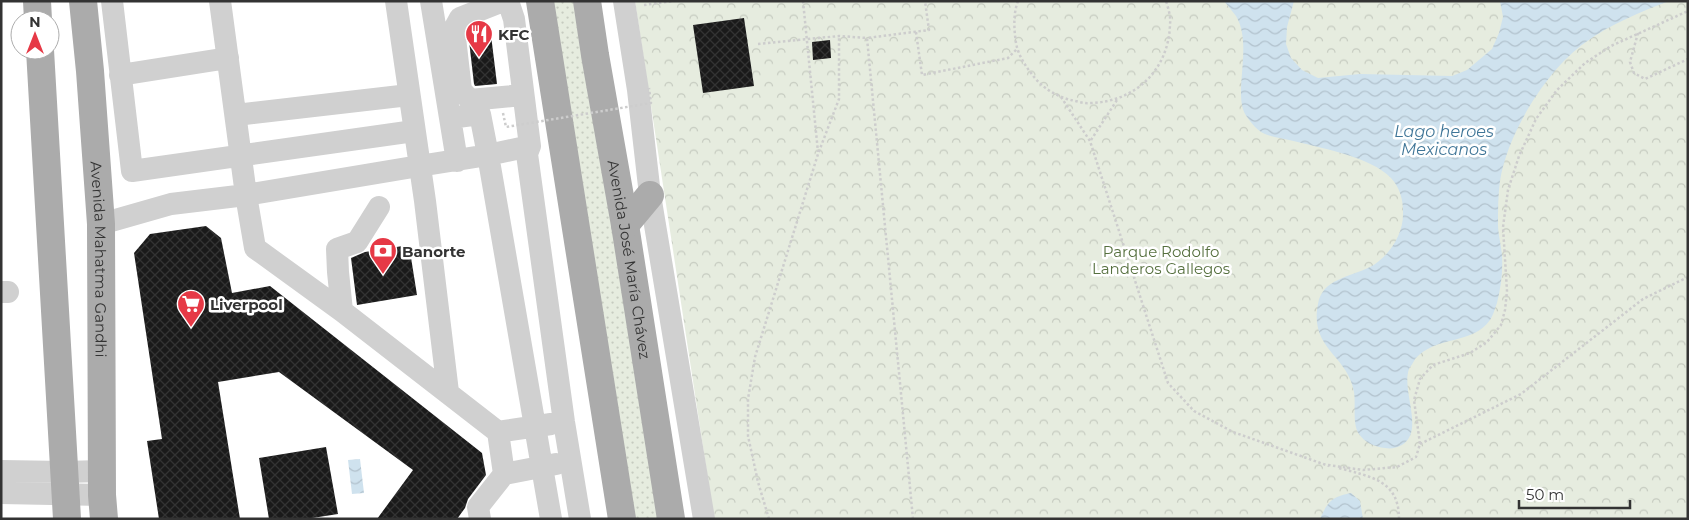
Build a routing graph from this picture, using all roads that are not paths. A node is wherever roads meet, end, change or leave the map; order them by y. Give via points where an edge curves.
1 (83, 1) edge
2 (112, 1) edge
3 (220, 1) edge
4 (396, 1) edge
5 (431, 1) edge
6 (540, 1) edge
7 (587, 1) edge
8 (502, 2) edge
9 (625, 4) edge
10 (228, 58) junction
11 (41, 60) edge
12 (120, 75) junction
13 (409, 95) junction
14 (508, 104) junction
15 (236, 115) junction
16 (450, 118) junction
17 (414, 130) junction
18 (526, 149) junction
19 (241, 156) junction
20 (488, 156) junction
21 (457, 161) junction
22 (419, 166) junction
23 (650, 195) junction
24 (246, 196) junction
25 (379, 207) dead end
26 (100, 212) junction
27 (625, 225) junction
28 (342, 311) junction
29 (448, 392) junction
30 (564, 422) junction
31 (536, 427) junction
32 (498, 432) junction
33 (570, 462) junction
34 (542, 467) junction
35 (1, 470) edge
36 (504, 474) junction
37 (1, 494) edge
38 (65, 495) edge
39 (103, 495) edge
40 (480, 519) edge
41 (551, 519) edge
42 (580, 519) edge
43 (622, 519) edge
44 (671, 519) edge
45 (704, 519) edge

1 - 26 main road, Avenida Mahatma Gandhi
2 - 12 street
3 - 10 street
4 - 13 street
5 - 16 street
6 - 43 main road
7 - 27 main road, Avenida José María Chávez
8 - 14 street via 499,21
8 - 14 street via 460,18 454,29 461,90 470,100
8 - 18 street via 514,19
9 - 23 street, Avenida José María Chávez
10 - 12 street
10 - 15 street
11 - 38 main road
12 - 19 street via 132,171
13 - 15 street
13 - 17 street
14 - 18 street
15 - 19 street
16 - 20 street via 480,114
16 - 21 street
17 - 19 street
17 - 22 street
18 - 20 street
18 - 30 street
19 - 24 street
20 - 21 street
20 - 31 street
21 - 22 street
22 - 24 street
22 - 29 street
23 - 27 main road
23 - 45 street, Avenida José María Chávez
24 - 26 street
24 - 28 street via 255,248
25 - 28 street via 358,242 338,248
26 - 39 main road, Avenida Mahatma Gandhi
27 - 44 main road, Avenida José María Chávez
28 - 29 street
29 - 32 street
30 - 31 street
30 - 33 street
31 - 32 street
31 - 34 street
32 - 36 street
33 - 34 street
33 - 42 street
34 - 36 street
34 - 41 street
35 - 38 street
36 - 40 street via 478,507
37 - 38 street
38 - 39 street

